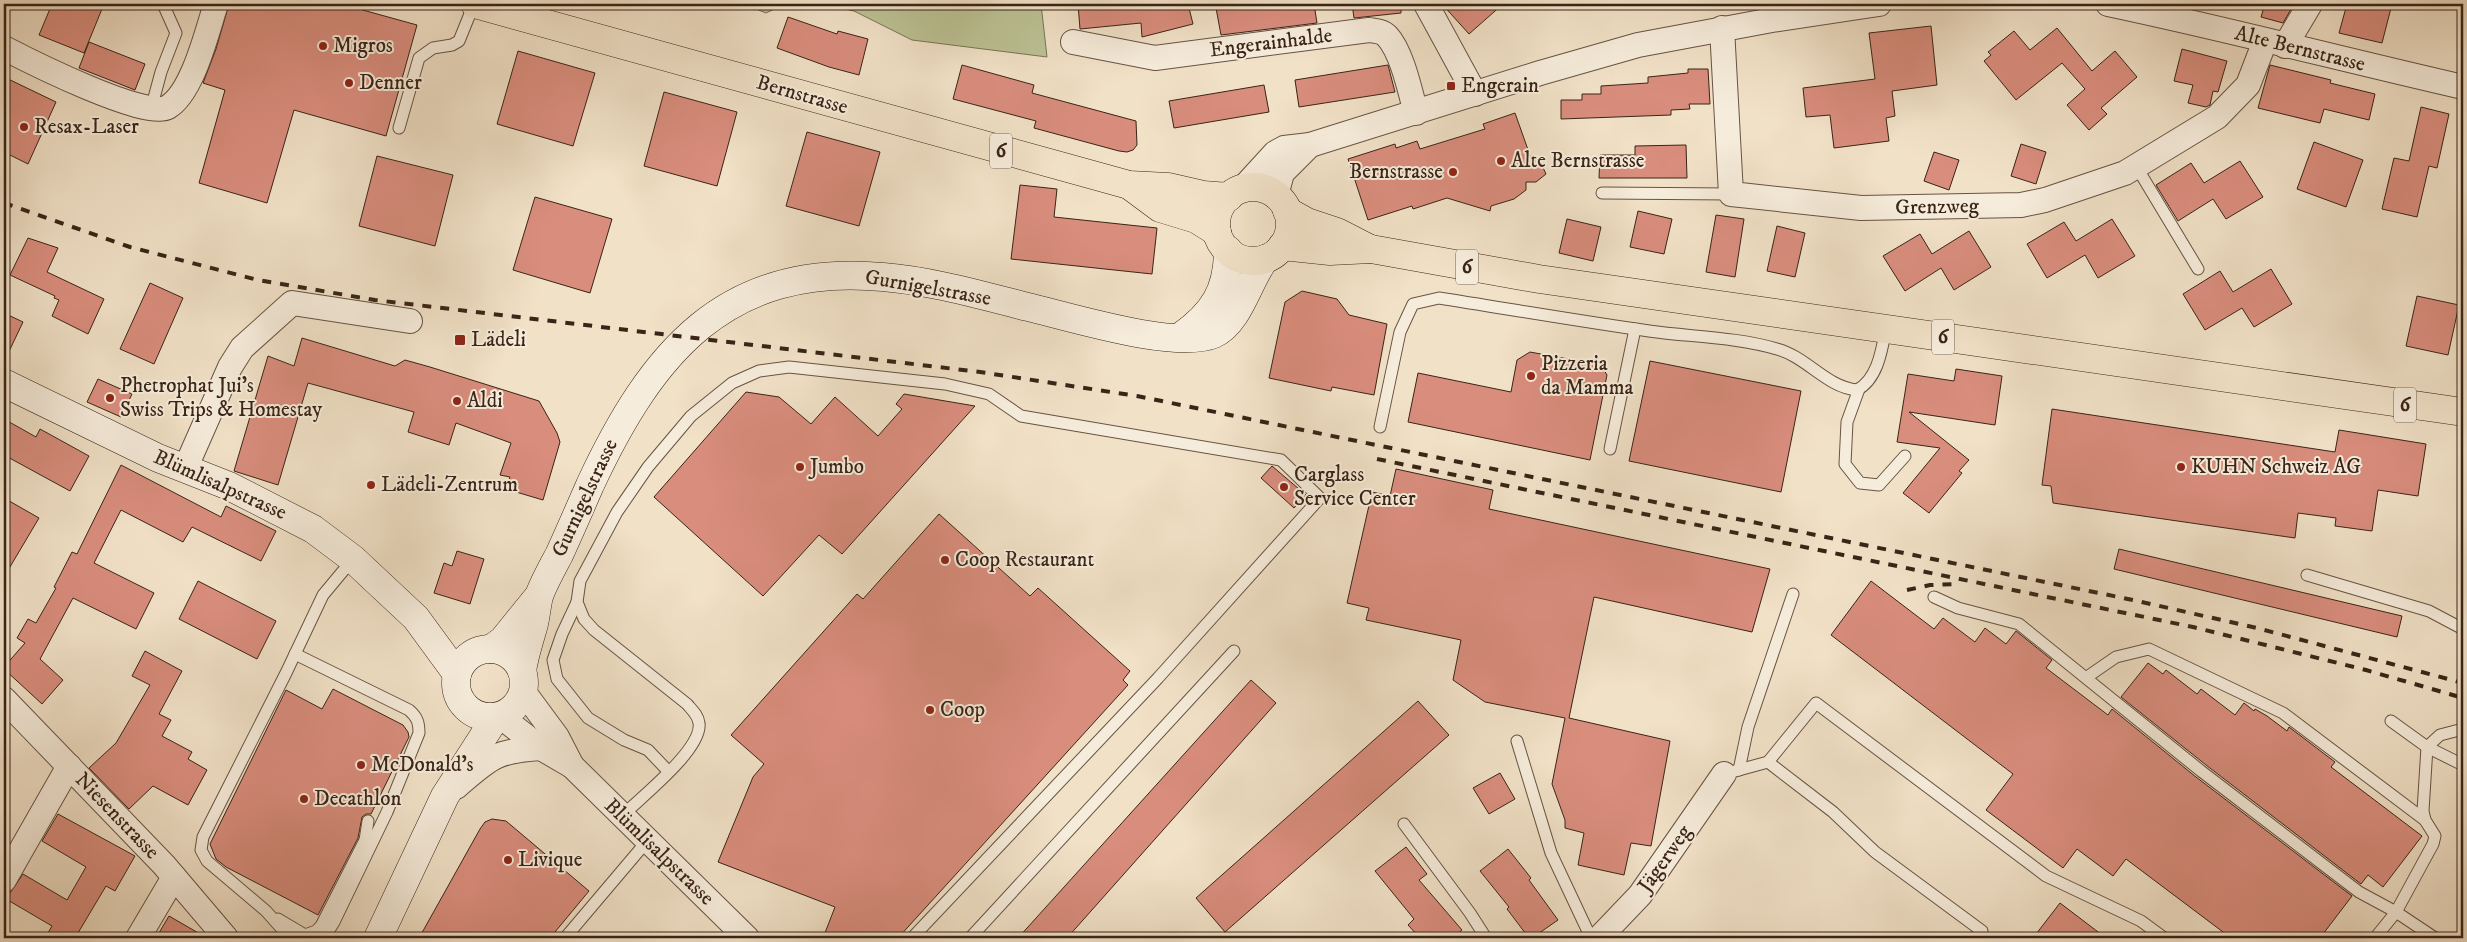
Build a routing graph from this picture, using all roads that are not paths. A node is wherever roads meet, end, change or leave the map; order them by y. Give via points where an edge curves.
1 (163, 4) edge
2 (216, 4) edge
3 (475, 4) edge
4 (1426, 4) edge
5 (1879, 4) edge
6 (2108, 4) edge
7 (2310, 4) edge
8 (2201, 13) edge
9 (1722, 28) junction
10 (1073, 42) dead end
11 (2275, 44) junction
12 (4, 48) edge
13 (2463, 88) edge
14 (1475, 94) junction
15 (151, 109) junction
16 (1416, 112) junction
17 (400, 128) dead end
18 (1310, 146) junction
19 (2136, 166) junction
20 (1129, 185) junction
21 (1236, 192) junction
22 (1602, 193) dead end
23 (1731, 194) junction
24 (1282, 204) junction
25 (1223, 241) junction
26 (1370, 249) junction
27 (1274, 253) junction
28 (2198, 269) dead end
29 (410, 321) dead end
30 (1886, 328) junction
31 (1635, 329) junction
32 (1180, 337) junction
33 (4, 383) edge
34 (1859, 389) junction
35 (2463, 412) edge
36 (1380, 427) dead end
37 (1610, 449) dead end
38 (1905, 456) dead end
39 (186, 469) junction
40 (353, 559) junction
41 (2307, 575) dead end
42 (1793, 594) dead end
43 (540, 595) junction
44 (1934, 597) dead end
45 (577, 602) junction
46 (416, 618) junction
47 (2463, 629) edge
48 (486, 650) junction
49 (1234, 651) dead end
50 (295, 654) junction
51 (457, 674) junction
52 (2087, 677) junction
53 (523, 681) junction
54 (4, 699) edge
55 (464, 704) junction
56 (498, 717) junction
57 (2392, 721) dead end
58 (2463, 729) edge
59 (1517, 741) dead end
60 (2427, 747) junction
61 (541, 748) junction
62 (408, 760) junction
63 (1768, 762) junction
64 (2463, 765) edge
65 (69, 766) junction
66 (572, 766) junction
67 (394, 768) dead end
68 (668, 771) junction
69 (1732, 772) junction
70 (445, 796) junction
71 (622, 816) junction
72 (2425, 820) junction
73 (368, 821) dead end
74 (1404, 824) dead end
75 (648, 840) junction
76 (174, 877) junction
77 (4, 880) edge
78 (266, 911) junction
79 (2396, 912) junction
80 (1982, 931) dead end
81 (138, 938) edge
82 (226, 938) edge
83 (290, 938) edge
84 (324, 938) edge
85 (378, 938) edge
86 (565, 938) edge
87 (747, 938) edge
88 (912, 938) edge
89 (970, 938) edge
90 (1486, 938) edge
91 (1591, 938) edge
92 (1599, 938) edge
93 (2164, 938) edge
94 (2375, 938) edge
95 (2435, 938) edge

1 - 15 lane via 176,33
2 - 15 street via 182,92 168,107
3 - 17 lane via 459,41 433,48 419,58
3 - 20 main road, Bernstrasse / 6
4 - 14 street
5 - 9 street
6 - 8 street, Alte Bernstrasse
7 - 11 street, Grenzweg
8 - 11 street, Alte Bernstrasse
9 - 14 street via 1610,52
9 - 23 street
10 - 16 street, Engerainhalde via 1155,58 1379,31 1386,35 1395,49
11 - 13 street, Alte Bernstrasse
11 - 19 street, Grenzweg via 2238,98 2217,117
12 - 15 street via 109,96
14 - 16 street
16 - 18 street
18 - 21 street via 1284,148
18 - 24 street via 1282,173
19 - 23 street, Grenzweg via 2125,173 2045,200 2021,204 1861,208
19 - 28 lane
20 - 21 main road, Bernstrasse / 6 via 1168,187 1203,195
20 - 25 main road, Bernstrasse / 6 via 1160,208 1196,219
21 - 24 main road via 1260,188
21 - 25 main road via 1218,212
22 - 23 lane, Grenzweg
24 - 26 main road, 6 via 1308,222
24 - 27 main road via 1290,228
25 - 27 main road via 1243,260
25 - 32 main road via 1226,276 1218,298 1196,325
26 - 27 main road, 6
26 - 30 main road, 6 via 1539,280
27 - 32 main road, Gurnigelstrasse via 1255,274 1224,327 1215,334
29 - 39 street via 292,303 242,348 230,367
30 - 34 lane via 1880,357 1871,377
30 - 35 main road, 6
31 - 34 lane via 1779,349 1799,358 1832,382
31 - 36 lane via 1439,298 1413,304 1400,332
31 - 37 lane
32 - 43 main road, Gurnigelstrasse via 1136,332 944,286 884,277 814,278 781,285 745,299 706,319 647,381 613,437
33 - 39 main road, Blümlisalpstrasse
34 - 38 lane via 1847,422 1845,464 1860,484 1879,485
39 - 40 main road, Blümlisalpstrasse via 295,518
40 - 46 main road, Blümlisalpstrasse
40 - 50 lane via 324,595
41 - 47 lane via 2429,611
42 - 69 lane
43 - 48 main road, Gurnigelstrasse via 503,640
43 - 53 main road, Gurnigelstrasse
44 - 52 lane via 1958,608 2019,624
45 - 68 lane via 554,660 557,678 588,718 648,750
45 - 68 lane via 584,619 594,630 696,714 700,724 698,736
45 - 88 lane via 580,581 617,512 648,467 691,416 732,383 752,373 789,367 968,388 989,394 1021,416 1281,460 1320,498 1158,678
46 - 48 main road, Blümlisalpstrasse
46 - 51 main road, Blümlisalpstrasse
48 - 51 main road via 465,659
48 - 53 main road via 506,653 514,659
49 - 89 lane
50 - 62 lane via 416,715 419,733
50 - 78 lane via 203,837 201,850 207,861
51 - 55 main road via 457,693
52 - 72 lane via 2116,657 2149,649 2283,713
52 - 79 lane via 2359,892
53 - 56 main road via 512,708
53 - 66 street, Blümlisalpstrasse
54 - 65 street, Niesenstrasse
55 - 56 main road via 479,716
55 - 70 main road via 462,734
56 - 61 street, Blümlisalpstrasse
56 - 70 main road
57 - 60 lane
58 - 60 lane via 2440,735
59 - 91 lane via 1551,853
60 - 64 lane
60 - 72 lane via 2423,798
61 - 66 street, Blümlisalpstrasse
61 - 70 street via 497,754
62 - 67 lane
62 - 84 lane via 379,830
63 - 69 lane
63 - 80 lane via 1833,812 1874,852
63 - 93 lane via 1816,703 2046,876 2141,921
65 - 76 street, Niesenstrasse
65 - 77 street
66 - 71 street, Blümlisalpstrasse
68 - 71 lane
69 - 92 street, Jägerweg via 1640,895
70 - 85 main road
71 - 75 street, Blümlisalpstrasse
72 - 79 lane via 2433,829 2433,844
73 - 78 lane via 365,840 326,918 316,931 301,934
74 - 90 lane
75 - 86 lane
75 - 87 street, Blümlisalpstrasse
76 - 81 street
76 - 82 street, Niesenstrasse
78 - 83 lane
79 - 94 lane
79 - 95 lane

